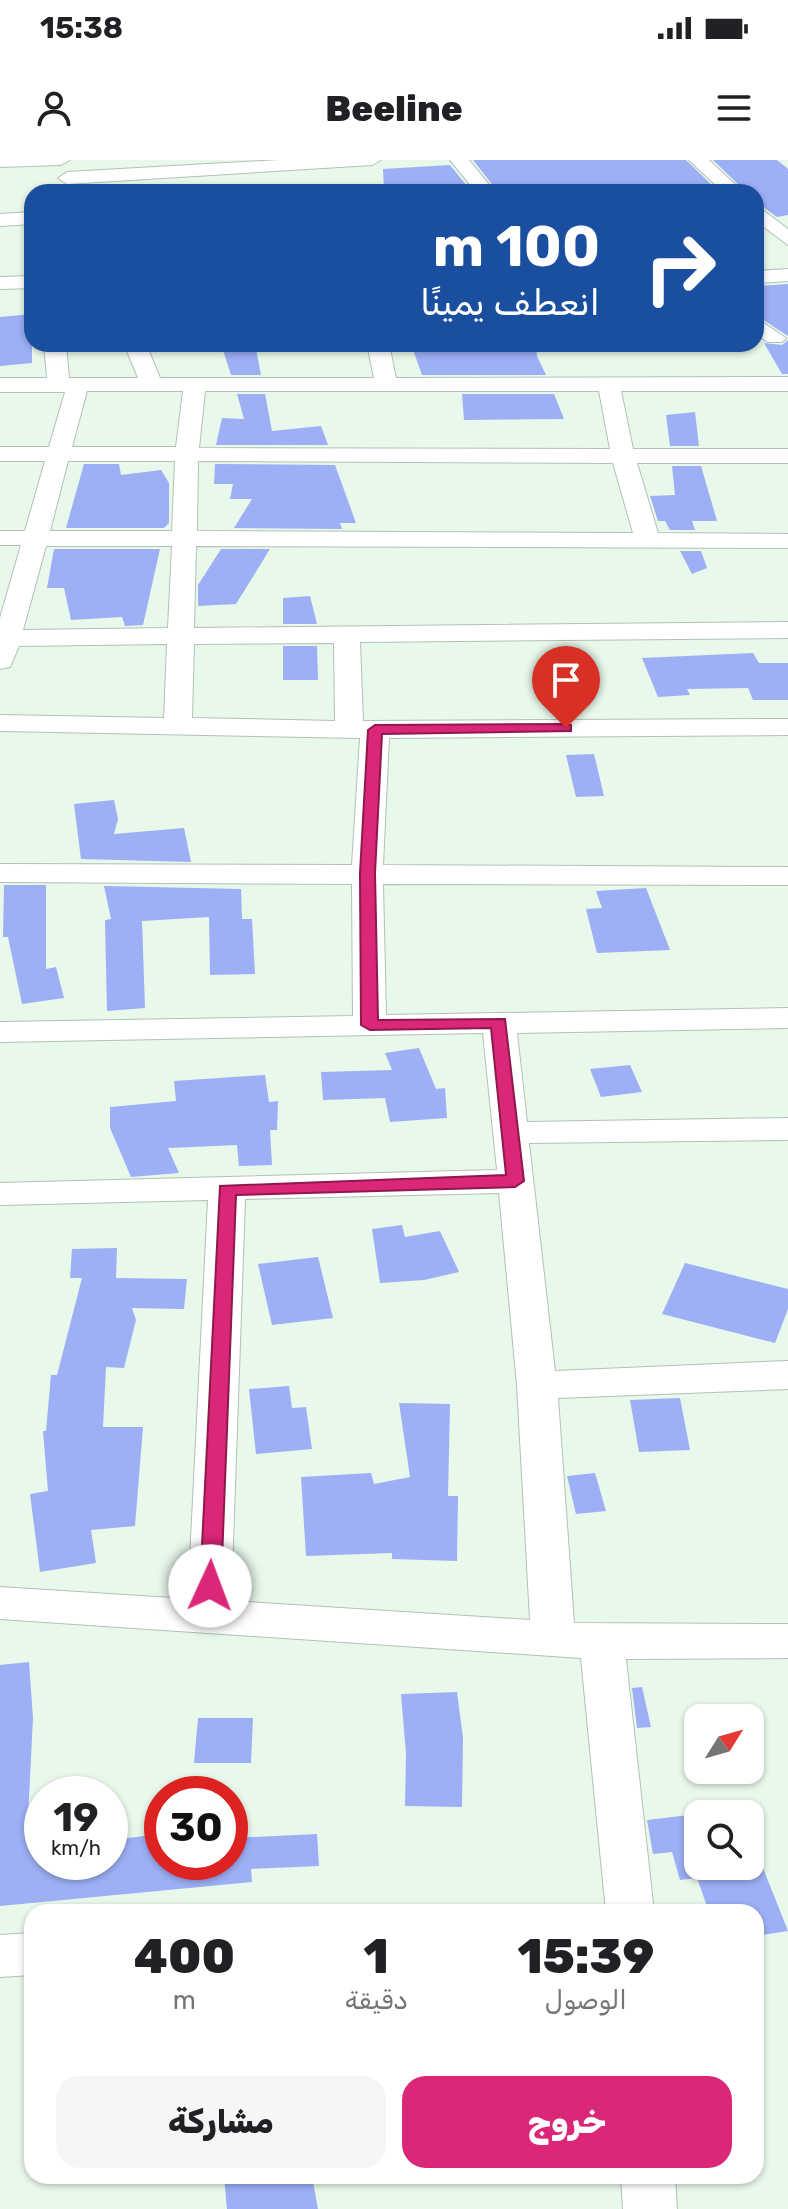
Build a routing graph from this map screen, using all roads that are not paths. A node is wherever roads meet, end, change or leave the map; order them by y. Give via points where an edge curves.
1 (372, 160) edge
2 (459, 160) edge
3 (698, 160) edge
4 (0, 162) edge
5 (292, 162) edge
6 (66, 172) edge
7 (479, 184) edge
8 (725, 184) edge
9 (24, 218) edge
10 (0, 220) edge
11 (788, 275) edge
12 (764, 276) edge
13 (24, 282) edge
14 (0, 283) edge
15 (764, 330) edge
16 (775, 338) dead end
17 (58, 352) edge
18 (138, 352) edge
19 (380, 352) edge
20 (788, 384) edge
21 (0, 385) edge
22 (68, 385) junction
23 (152, 385) junction
24 (195, 385) junction
25 (386, 385) junction
26 (609, 385) junction
27 (0, 454) edge
28 (58, 454) junction
29 (187, 454) junction
30 (623, 456) junction
31 (788, 456) edge
32 (0, 538) edge
33 (36, 538) junction
34 (185, 540) junction
35 (788, 541) edge
36 (648, 542) junction
37 (788, 630) edge
38 (347, 635) junction
39 (181, 637) junction
40 (3, 646) edge
41 (0, 723) edge
42 (178, 726) junction
43 (788, 727) edge
44 (362, 729) junction
45 (0, 873) edge
46 (367, 873) junction
47 (788, 876) edge
48 (788, 1018) edge
49 (499, 1023) junction
50 (370, 1025) junction
51 (0, 1032) edge
52 (788, 1129) edge
53 (510, 1133) junction
54 (515, 1181) junction
55 (227, 1190) junction
56 (0, 1194) edge
57 (788, 1375) edge
58 (537, 1385) junction
59 (0, 1603) edge
60 (209, 1617) junction
61 (553, 1638) junction
62 (788, 1641) edge
63 (602, 1642) junction
64 (629, 1904) edge
65 (24, 1954) edge
66 (0, 1956) edge
67 (648, 2184) edge
68 (650, 2209) edge

1 - 5 street
2 - 7 street
3 - 8 street
4 - 6 street
5 - 6 street
9 - 10 street
11 - 12 street
13 - 14 street
15 - 16 street
17 - 22 street
18 - 23 street
19 - 25 street
20 - 26 street
21 - 22 street
22 - 23 street
22 - 28 street
23 - 24 street
24 - 25 street
24 - 29 street
25 - 26 street
26 - 30 street
27 - 28 street
28 - 29 street
28 - 33 street
29 - 30 street
29 - 34 street
30 - 31 street
30 - 36 street
32 - 33 street
33 - 34 street
33 - 40 street
34 - 36 street
34 - 39 street
35 - 36 street
37 - 38 street
38 - 39 street
38 - 44 street
39 - 40 street
39 - 42 street
41 - 42 street
42 - 44 street
43 - 44 street
44 - 46 street
45 - 46 street
46 - 47 street
46 - 50 street
48 - 49 street
49 - 50 street
49 - 53 street
50 - 51 street
52 - 53 street
53 - 54 street
54 - 55 street
54 - 58 street
55 - 56 street
55 - 60 street
57 - 58 street
58 - 61 street
59 - 60 street
60 - 61 street
61 - 63 street
62 - 63 street
63 - 64 street
65 - 66 street
67 - 68 street

